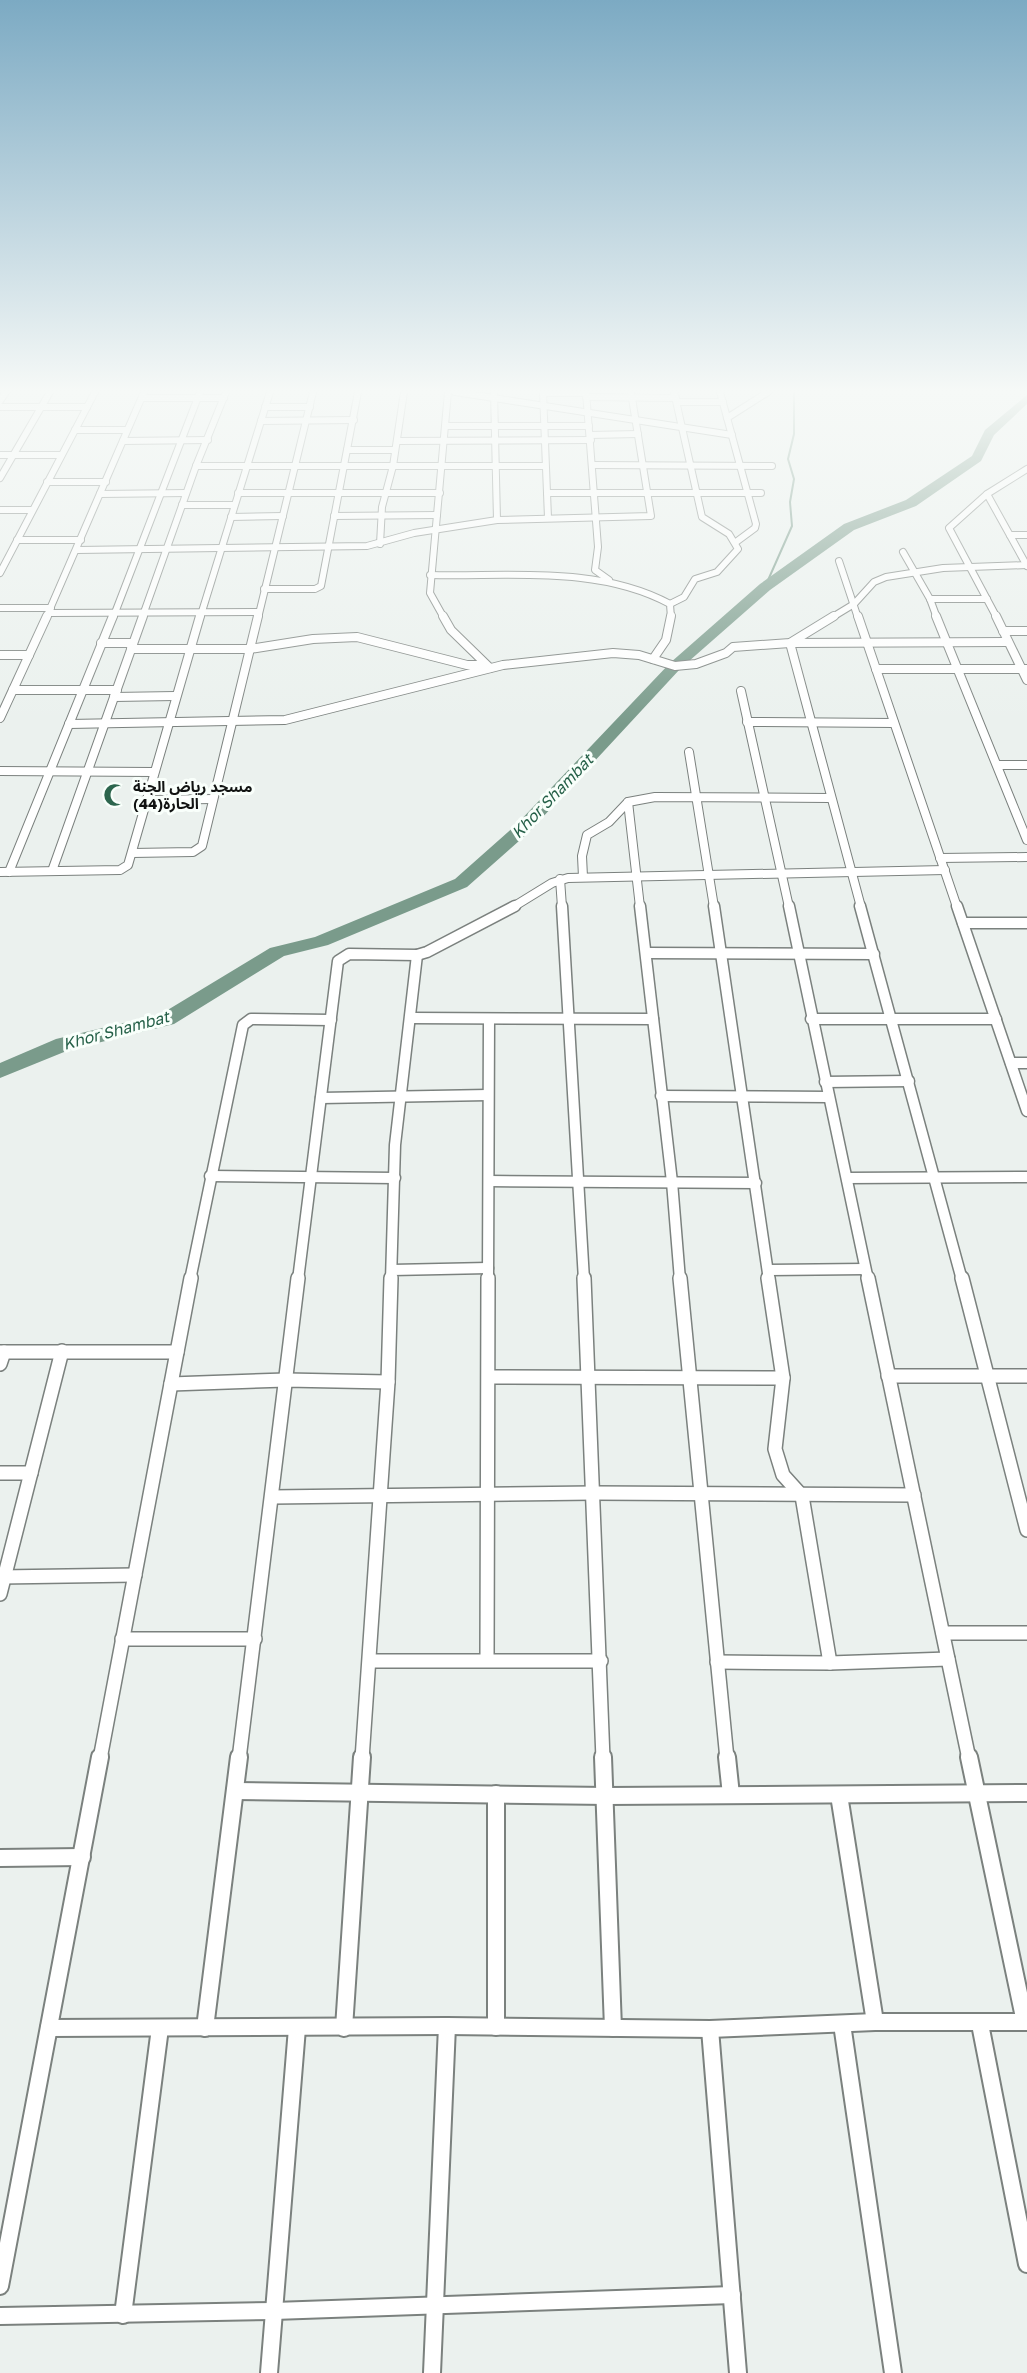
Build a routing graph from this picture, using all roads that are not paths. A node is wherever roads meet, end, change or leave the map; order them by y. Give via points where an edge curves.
1 (36, 503) edge
2 (96, 503) edge
3 (156, 503) edge
4 (286, 503) edge
5 (337, 503) edge
6 (384, 503) edge
7 (439, 503) edge
8 (496, 503) edge
9 (547, 503) edge
10 (595, 503) edge
11 (649, 503) edge
12 (698, 503) edge
13 (750, 503) edge
14 (977, 503) edge
15 (992, 503) edge
16 (182, 505) joint
17 (234, 505) joint
18 (0, 510) edge
19 (32, 510) junction
20 (382, 515) junction
21 (437, 515) junction
22 (283, 516) junction
23 (334, 516) junction
24 (231, 517) junction
25 (596, 517) junction
26 (548, 518) junction
27 (496, 520) junction
28 (436, 529) junction
29 (1010, 535) junction
30 (1027, 535) edge
31 (17, 540) junction
32 (81, 540) junction
33 (736, 542) junction
34 (380, 544) junction
35 (330, 547) junction
36 (274, 548) junction
37 (167, 549) junction
38 (221, 549) junction
39 (76, 550) junction
40 (139, 550) junction
41 (903, 552) dead end
42 (839, 561) dead end
43 (1027, 566) edge
44 (972, 567) junction
45 (916, 571) junction
46 (0, 573) edge
47 (430, 575) junction
48 (612, 581) junction
49 (264, 589) junction
50 (930, 599) junction
51 (987, 599) junction
52 (670, 604) junction
53 (854, 604) junction
54 (0, 608) edge
55 (50, 610) junction
56 (115, 612) junction
57 (145, 612) junction
58 (201, 612) junction
59 (258, 612) junction
60 (1003, 631) junction
61 (1027, 631) edge
62 (867, 642) junction
63 (945, 642) junction
64 (1008, 642) junction
65 (101, 643) junction
66 (790, 643) junction
67 (132, 646) junction
68 (250, 649) junction
69 (190, 650) junction
70 (29, 655) junction
71 (0, 656) edge
72 (653, 659) junction
73 (489, 666) junction
74 (876, 669) junction
75 (957, 669) junction
76 (1024, 669) edge
77 (1027, 680) edge
78 (13, 690) junction
79 (83, 690) junction
80 (741, 691) dead end
81 (116, 694) junction
82 (175, 696) junction
83 (3, 706) edge
84 (0, 718) edge
85 (747, 722) junction
86 (811, 722) junction
87 (167, 723) junction
88 (232, 723) junction
89 (894, 723) junction
90 (69, 724) junction
91 (105, 724) junction
92 (688, 752) dead end
93 (998, 765) junction
94 (1027, 765) edge
95 (0, 771) edge
96 (51, 772) junction
97 (86, 772) junction
98 (153, 772) junction
99 (697, 798) junction
100 (766, 798) junction
101 (830, 798) junction
102 (213, 799) junction
103 (146, 800) junction
104 (628, 802) junction
105 (1027, 840) edge
106 (132, 853) junction
107 (1027, 857) edge
108 (940, 858) junction
109 (945, 870) junction
110 (52, 871) junction
111 (852, 871) junction
112 (5, 872) edge
113 (780, 872) junction
114 (710, 873) junction
115 (638, 875) junction
116 (583, 877) junction
117 (560, 879) junction
118 (963, 923) junction
119 (1027, 923) edge
120 (647, 952) junction
121 (720, 954) junction
122 (797, 954) junction
123 (874, 954) junction
124 (417, 955) junction
125 (411, 1018) junction
126 (569, 1018) junction
127 (652, 1018) junction
128 (811, 1018) junction
129 (892, 1018) junction
130 (996, 1018) junction
131 (489, 1019) junction
132 (331, 1020) junction
133 (1011, 1063) junction
134 (1027, 1063) edge
135 (909, 1081) junction
136 (825, 1082) junction
137 (488, 1095) junction
138 (661, 1096) junction
139 (400, 1097) junction
140 (828, 1097) junction
141 (321, 1098) junction
142 (742, 1098) junction
143 (1027, 1111) edge
144 (210, 1176) junction
145 (311, 1176) junction
146 (1027, 1177) edge
147 (395, 1178) junction
148 (847, 1178) junction
149 (936, 1178) junction
150 (489, 1181) junction
151 (578, 1181) junction
152 (672, 1182) junction
153 (756, 1183) junction
154 (489, 1268) junction
155 (865, 1269) junction
156 (392, 1270) junction
157 (769, 1270) junction
158 (2, 1352) edge
159 (62, 1352) junction
160 (177, 1352) junction
161 (0, 1364) edge
162 (888, 1376) junction
163 (988, 1376) junction
164 (1027, 1376) edge
165 (489, 1377) junction
166 (590, 1377) junction
167 (688, 1377) junction
168 (783, 1378) junction
169 (286, 1380) junction
170 (388, 1382) junction
171 (171, 1384) junction
172 (0, 1473) edge
173 (31, 1473) junction
174 (594, 1493) junction
175 (700, 1494) junction
176 (488, 1495) junction
177 (914, 1495) junction
178 (802, 1496) junction
179 (272, 1497) junction
180 (380, 1497) junction
181 (1027, 1530) edge
182 (135, 1575) junction
183 (2, 1577) edge
184 (0, 1594) edge
185 (943, 1633) junction
186 (1027, 1633) edge
187 (122, 1639) junction
188 (255, 1639) junction
189 (948, 1659) junction
190 (487, 1660) junction
191 (371, 1661) junction
192 (601, 1661) junction
193 (717, 1662) junction
194 (830, 1663) junction
195 (235, 1791) junction
196 (360, 1792) junction
197 (1027, 1793) edge
198 (496, 1794) junction
199 (731, 1795) junction
200 (839, 1795) junction
201 (977, 1795) junction
202 (607, 1796) junction
203 (82, 1857) junction
204 (0, 1858) edge
205 (875, 2022) junction
206 (1026, 2022) edge
207 (842, 2024) junction
208 (980, 2025) junction
209 (447, 2026) junction
210 (496, 2027) junction
211 (49, 2028) junction
212 (160, 2028) junction
213 (205, 2028) junction
214 (297, 2028) junction
215 (345, 2028) junction
216 (613, 2028) junction
217 (710, 2029) junction
218 (1027, 2264) edge
219 (0, 2286) edge
220 (732, 2295) junction
221 (435, 2304) junction
222 (274, 2311) junction
223 (123, 2315) junction
224 (0, 2316) edge
225 (269, 2373) edge
226 (432, 2373) edge
227 (738, 2373) edge
228 (893, 2373) edge

1 - 19 street
2 - 32 street
3 - 40 street
4 - 22 street
5 - 23 street
6 - 20 street
7 - 21 street
8 - 27 street
9 - 26 street
10 - 25 street
11 - 25 street via 651,516
12 - 33 street via 702,517 728,532
13 - 33 street via 755,528
14 - 44 street via 949,526
15 - 29 street
16 - 17 street
16 - 37 street
17 - 24 street
18 - 19 street
19 - 31 street
20 - 21 street
20 - 23 street
20 - 34 street
21 - 28 street
22 - 24 street
22 - 36 street
23 - 35 street
24 - 38 street
25 - 26 street
25 - 48 street via 595,570
26 - 27 street
27 - 28 street
28 - 34 street
28 - 47 street
29 - 30 street
29 - 43 street
31 - 32 street
31 - 46 street
32 - 39 street
33 - 52 street via 738,549 721,568 695,579 684,597
34 - 35 street
35 - 36 street
35 - 49 street via 318,588
36 - 38 street
36 - 49 street
37 - 38 street
37 - 40 street
37 - 57 street
38 - 58 street
39 - 40 street
39 - 55 street
40 - 56 street
41 - 45 street
42 - 53 street
43 - 44 street
44 - 45 street
44 - 51 street
45 - 50 street
45 - 53 street via 873,582
47 - 48 street
47 - 73 street via 430,592 441,616
48 - 52 street via 650,591
49 - 59 street
50 - 51 street
50 - 63 street
51 - 60 street
52 - 72 street via 672,623 668,641
53 - 62 street
53 - 66 street
54 - 55 street
55 - 56 street
55 - 70 street
56 - 57 street
56 - 65 street
57 - 58 street
57 - 67 street
58 - 59 street
58 - 69 street
59 - 68 street
60 - 61 street
60 - 64 street
62 - 63 street
62 - 66 street
62 - 74 street
63 - 64 street
63 - 75 street
64 - 76 street
65 - 67 street
65 - 79 street
66 - 72 street via 733,647 696,664 675,666
66 - 86 street
67 - 69 street
67 - 81 street
68 - 69 street
68 - 73 street via 357,637 466,665
68 - 88 street
69 - 82 street
70 - 71 street
70 - 78 street
72 - 73 street via 614,653
73 - 88 street via 296,718
74 - 75 street
74 - 89 street
75 - 76 street
75 - 93 street
76 - 77 street
78 - 79 street
78 - 83 street
79 - 81 street
79 - 90 street
80 - 85 street
81 - 82 street
81 - 91 street
82 - 87 street
83 - 84 street
85 - 86 street
85 - 100 street
86 - 89 street
86 - 101 street
87 - 88 street
87 - 91 street
87 - 98 street
88 - 102 street
89 - 108 street
90 - 91 street
90 - 96 street
91 - 97 street
92 - 99 street
93 - 94 street
93 - 105 street
95 - 96 street
96 - 97 street
96 - 112 street
97 - 98 street
97 - 110 street
98 - 103 street
99 - 100 street
99 - 104 street via 655,797
99 - 114 street
100 - 101 street
100 - 113 street
101 - 111 street
102 - 103 street
102 - 106 street via 198,850
103 - 106 street
104 - 115 street
104 - 116 street via 609,822 588,835
106 - 110 street via 123,870
107 - 108 street
108 - 109 street
109 - 111 street
109 - 118 street
110 - 112 street
111 - 113 street
111 - 123 street
113 - 114 street
113 - 122 street
114 - 115 street
114 - 121 street
115 - 116 street
115 - 120 street
116 - 117 street
117 - 124 street via 494,919
117 - 126 street
118 - 119 street
118 - 130 street
120 - 121 street
120 - 127 street
121 - 122 street
121 - 142 street
122 - 123 street
122 - 128 street
123 - 129 street
124 - 125 street
124 - 132 street via 358,953 342,957 338,961
125 - 131 street
125 - 139 street
126 - 127 street
126 - 131 street
126 - 151 street
127 - 138 street
128 - 129 street
128 - 136 street
129 - 130 street
129 - 135 street
130 - 133 street
131 - 137 street
132 - 141 street
132 - 144 street via 246,1021
133 - 134 street
133 - 143 street
135 - 136 street
135 - 149 street
136 - 140 street
137 - 139 street
137 - 150 street
138 - 142 street
138 - 152 street
139 - 141 street
139 - 147 street
140 - 142 street
140 - 148 street
141 - 145 street
142 - 153 street
144 - 145 street
144 - 160 street
145 - 147 street
145 - 169 street
146 - 149 street
147 - 156 street
148 - 149 street
148 - 155 street
149 - 163 street
150 - 151 street
150 - 154 street
151 - 152 street
151 - 166 street
152 - 153 street
152 - 167 street
153 - 157 street
154 - 156 street
154 - 165 street
155 - 157 street
155 - 162 street
156 - 170 street
157 - 168 street
158 - 159 street
158 - 161 street
159 - 160 street
159 - 173 street
160 - 171 street
162 - 163 street
162 - 177 street
163 - 164 street
163 - 181 street
165 - 166 street
165 - 176 street
166 - 167 street
166 - 174 street
167 - 168 street
167 - 175 street
168 - 178 street via 775,1449 783,1475
169 - 170 street
169 - 171 street
169 - 179 street
170 - 180 street
171 - 182 street
172 - 173 street
173 - 183 street
174 - 175 street
174 - 176 street
174 - 192 street
175 - 178 street
175 - 193 street
176 - 180 street
176 - 190 street
177 - 178 street
177 - 185 street
178 - 194 street
179 - 180 street
179 - 188 street
180 - 191 street
182 - 183 street
182 - 187 street
183 - 184 street
185 - 186 street
185 - 189 street
187 - 188 street
187 - 203 street
188 - 195 street
189 - 194 street
189 - 201 street
190 - 191 street
190 - 192 street
191 - 196 street
192 - 202 street
193 - 194 street
193 - 199 street
195 - 196 street
195 - 213 street
196 - 198 street
196 - 215 street
197 - 201 street
198 - 202 street
198 - 210 street
199 - 200 street
199 - 202 street
200 - 201 street
200 - 205 street
201 - 206 street
202 - 216 street
203 - 204 street
203 - 211 street
205 - 207 street
205 - 208 street
206 - 208 street
207 - 217 street
207 - 228 street
208 - 218 street
209 - 210 street
209 - 215 street
209 - 221 street
210 - 216 street
211 - 212 street
211 - 219 street
212 - 213 street
212 - 223 street
213 - 214 street
214 - 215 street
214 - 222 street
216 - 217 street
217 - 220 street
220 - 221 street
220 - 227 street
221 - 222 street
221 - 226 street
222 - 223 street
222 - 225 street
223 - 224 street

